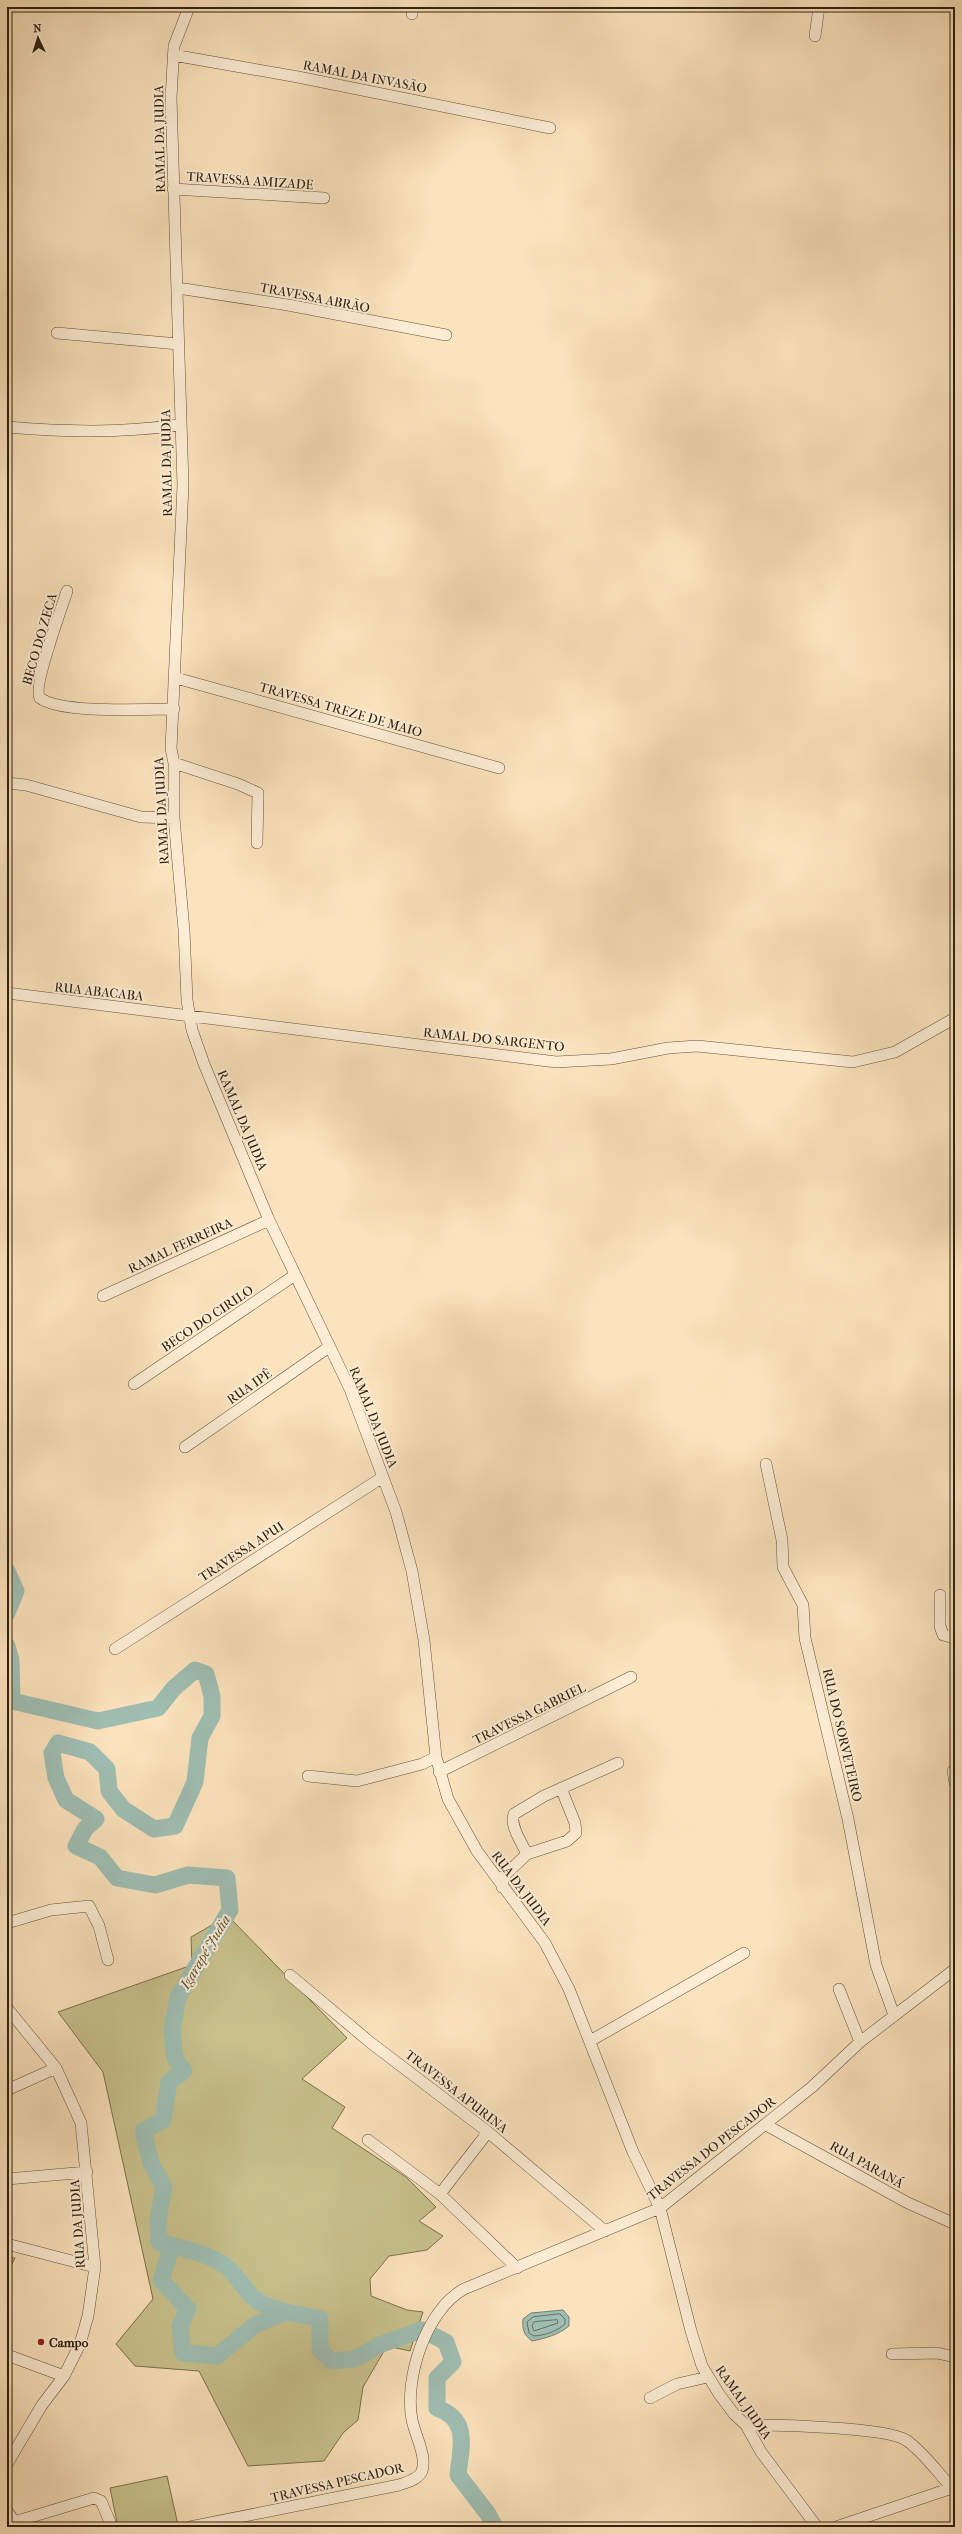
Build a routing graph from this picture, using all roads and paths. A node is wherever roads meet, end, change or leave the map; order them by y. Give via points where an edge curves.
1 (189, 7) edge
2 (819, 7) edge
3 (815, 36) dead end
4 (173, 56) junction
5 (550, 128) dead end
6 (173, 189) junction
7 (324, 198) dead end
8 (178, 288) junction
9 (57, 333) dead end
10 (446, 335) dead end
11 (178, 344) junction
12 (180, 425) junction
13 (7, 427) edge
14 (67, 591) dead end
15 (176, 678) junction
16 (174, 709) junction
17 (174, 763) junction
18 (499, 768) dead end
19 (7, 783) edge
20 (174, 818) junction
21 (257, 843) dead end
22 (7, 993) edge
23 (189, 1015) junction
24 (955, 1018) edge
25 (269, 1220) junction
26 (296, 1275) junction
27 (103, 1296) dead end
28 (329, 1347) junction
29 (134, 1384) dead end
30 (186, 1447) dead end
31 (766, 1464) dead end
32 (383, 1477) junction
33 (412, 1571) joint
34 (940, 1595) dead end
35 (955, 1638) edge
36 (115, 1648) dead end
37 (631, 1677) dead end
38 (436, 1757) junction
39 (618, 1763) dead end
40 (953, 1771) dead end
41 (439, 1772) junction
42 (308, 1776) dead end
43 (955, 1783) edge
44 (561, 1788) junction
45 (527, 1854) junction
46 (502, 1887) junction
47 (7, 1923) edge
48 (744, 1953) dead end
49 (108, 1960) dead end
50 (290, 1975) dead end
51 (953, 1975) edge
52 (839, 1989) dead end
53 (7, 2008) edge
54 (894, 2015) junction
55 (590, 2041) junction
56 (860, 2042) junction
57 (56, 2068) junction
58 (7, 2090) edge
59 (766, 2125) junction
60 (488, 2132) junction
61 (368, 2140) dead end
62 (87, 2172) junction
63 (7, 2179) edge
64 (440, 2194) junction
65 (660, 2208) junction
66 (955, 2224) edge
67 (605, 2231) junction
68 (7, 2244) edge
69 (95, 2267) junction
70 (517, 2268) junction
71 (438, 2315) joint
72 (892, 2354) dead end
73 (7, 2355) edge
74 (955, 2357) edge
75 (64, 2376) junction
76 (708, 2377) junction
77 (650, 2398) dead end
78 (746, 2425) junction
79 (8, 2458) edge
80 (954, 2489) edge
81 (7, 2511) edge
82 (16, 2524) edge
83 (112, 2527) edge
84 (190, 2527) edge
85 (817, 2527) edge
86 (836, 2527) edge

1 - 4 street, RAMAL DA JUDIA via 176,37
2 - 3 street
4 - 5 street, RAMAL DA INVASÃO via 298,77
4 - 6 street, RAMAL DA JUDIA via 170,98
6 - 7 street, TRAVESSA AMIZADE
6 - 8 street, RAMAL DA JUDIA
8 - 10 street, TRAVESSA ABRÃO via 288,305
8 - 11 street, RAMAL DA JUDIA
9 - 11 street
11 - 12 street, RAMAL DA JUDIA
12 - 13 street via 132,432
12 - 15 street, RAMAL DA JUDIA via 183,485
14 - 16 street, BECO DO ZECA via 40,676 38,695 46,702 79,708
15 - 16 street, RAMAL DA JUDIA
15 - 18 street, TRAVESSA TREZE DE MAIO
16 - 17 street, RAMAL DA JUDIA via 171,749
17 - 20 street, RAMAL DA JUDIA
17 - 21 street via 258,793
19 - 20 street via 26,785 141,817
20 - 23 street, RAMAL DA JUDIA
22 - 23 street, RUA ABACABA via 72,1003
23 - 24 street, RAMAL DO SARGENTO via 556,1062 611,1059 668,1048 697,1046 853,1062 895,1052
23 - 25 street, RAMAL DA JUDIA via 204,1064
25 - 26 street, RAMAL DA JUDIA
25 - 27 street, RAMAL FERREIRA
26 - 28 street, RAMAL DA JUDIA
26 - 29 street, BECO DO CIRILO
28 - 30 street, RUA IPÊ
28 - 32 street, RAMAL DA JUDIA via 350,1389
31 - 54 street, RUA DO SORVETEIRO via 782,1540 783,1568 803,1605 805,1638 848,1819 876,1964
32 - 33 street, RAMAL DA JUDIA
32 - 36 street, TRAVESSA APUI
33 - 38 street, RUA DA JUDIA via 424,1640
34 - 35 street via 940,1626 943,1635
37 - 41 street, TRAVESSA GABRIEL
38 - 41 street, RUA DA JUDIA
38 - 42 street via 422,1764 358,1781
39 - 44 street
40 - 43 street
41 - 46 street, RUA DA JUDIA via 448,1799 477,1851
44 - 45 street via 531,1802 514,1814 514,1825
44 - 45 street via 575,1823 576,1833 567,1842
45 - 46 street via 504,1876
46 - 55 street, RUA DA JUDIA via 545,1943 569,1989
47 - 49 street via 51,1910 89,1906 99,1926
48 - 55 street
50 - 60 street, TRAVESSA APURINA via 371,2043
51 - 54 street, TRAVESSA DO PESCADOR
52 - 56 street
53 - 57 street, RUA DA JUDIA
54 - 56 street, TRAVESSA DO PESCADOR
55 - 65 street, RUA DA JUDIA via 633,2152
56 - 59 street, TRAVESSA DO PESCADOR
57 - 58 street
57 - 62 street, RUA DA JUDIA via 81,2123
59 - 65 street, TRAVESSA DO PESCADOR
59 - 66 street, RUA PARANÁ via 908,2203
60 - 64 street
60 - 67 street, TRAVESSA APURINA
61 - 64 street
62 - 63 street
62 - 69 street, RUA DA JUDIA
64 - 70 street
65 - 67 street, TRAVESSA DO PESCADOR
65 - 76 street, RAMAL JUDIA via 691,2331
67 - 70 street, TRAVESSA DO PESCADOR
68 - 69 street
69 - 75 street, RUA DA JUDIA via 88,2316 80,2344
70 - 71 street, TRAVESSA DO PESCADOR via 454,2295
71 - 84 street, TRAVESSA PESCADOR via 421,2348 410,2391 412,2419 422,2461 419,2475 399,2485
72 - 74 street via 938,2353
73 - 75 street
75 - 79 street, RUA DA JUDIA
76 - 77 street via 677,2384
76 - 78 street, RAMAL JUDIA via 734,2414
78 - 80 street via 777,2425 897,2435 918,2450
78 - 85 street, RAMAL JUDIA via 761,2452
80 - 86 street
81 - 82 street
82 - 83 street via 94,2498 101,2501

